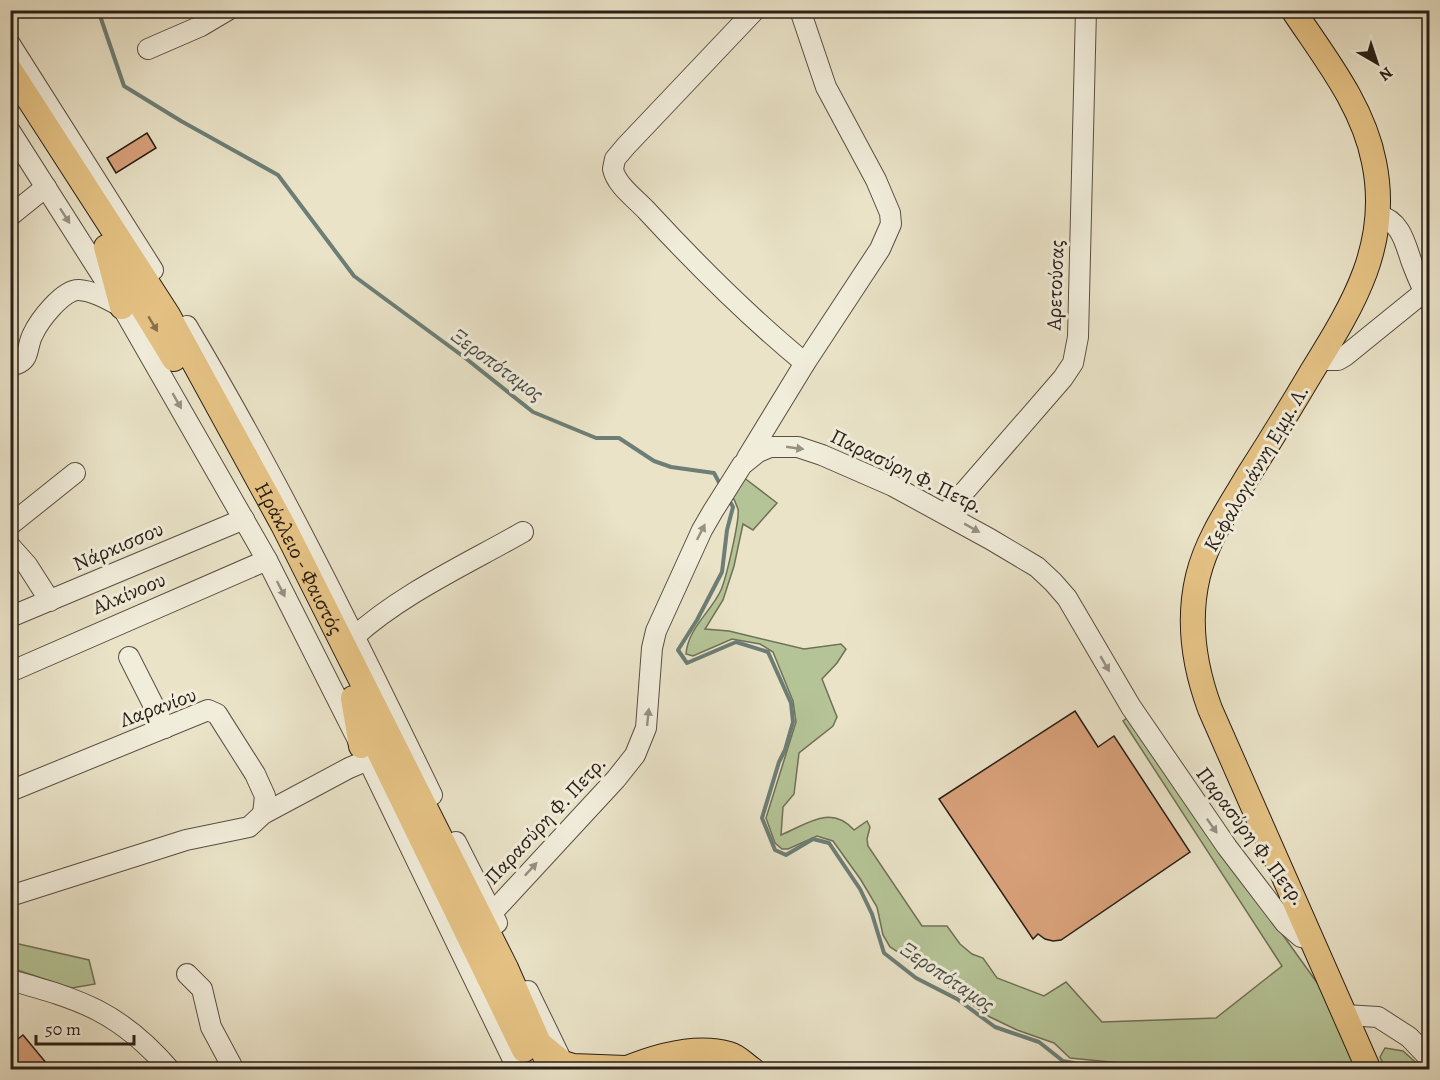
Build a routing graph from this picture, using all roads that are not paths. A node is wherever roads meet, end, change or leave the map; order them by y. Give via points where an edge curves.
1 (228, 10) edge
2 (755, 10) edge
3 (800, 10) edge
4 (1086, 10) edge
5 (1293, 10) edge
6 (10, 44) edge
7 (148, 49) dead end
8 (10, 70) edge
9 (10, 96) edge
10 (10, 131) edge
11 (46, 187) junction
12 (1378, 215) junction
13 (10, 216) edge
14 (112, 230) junction
15 (141, 273) junction
16 (1427, 297) edge
17 (122, 307) junction
18 (178, 312) junction
19 (1319, 360) junction
20 (805, 363) junction
21 (10, 365) edge
22 (742, 465) junction
23 (75, 472) dead end
24 (945, 514) junction
25 (244, 519) junction
26 (10, 525) edge
27 (523, 532) dead end
28 (10, 546) edge
29 (267, 561) junction
30 (50, 601) junction
31 (10, 617) edge
32 (354, 637) junction
33 (129, 657) dead end
34 (10, 672) edge
35 (353, 698) junction
36 (165, 728) junction
37 (364, 753) junction
38 (10, 791) edge
39 (263, 814) junction
40 (442, 815) junction
41 (447, 851) junction
42 (10, 896) edge
43 (492, 913) junction
44 (1311, 939) junction
45 (187, 974) dead end
46 (10, 980) edge
47 (1345, 1015) junction
48 (1430, 1059) edge
49 (518, 1065) edge
50 (561, 1068) edge
51 (624, 1069) edge
52 (751, 1069) edge
53 (170, 1070) edge
54 (234, 1070) edge
55 (533, 1070) edge
56 (680, 1070) edge
57 (1369, 1070) edge

1 - 7 street
2 - 20 street via 626,146 615,159 613,169 620,183 657,222 748,313
3 - 20 street via 826,87 876,180 891,224 880,249
4 - 24 street, Αρετούσας via 1078,337 1072,363
5 - 12 main road, Κεφαλογιάννη Εμμ. Λ. via 1350,99 1366,134 1374,161
6 - 14 street
8 - 14 main road, Ηράκλειο - Φαιστός
9 - 14 main road, Ηράκλειο - Φαιστός
10 - 11 street
11 - 13 street
11 -> 17 street
12 - 16 street via 1394,223 1403,235
12 - 19 main road, Κεφαλογιάννη Εμμ. Λ. via 1372,255 1359,289
14 - 15 main road, Ηράκλειο - Φαιστός
14 - 17 main road
14 - 18 street
14 -> 35 main road, Ηράκλειο - Φαιστός via 201,406 257,505
15 - 18 main road
15 - 41 main road, Ηράκλειο - Φαιστός via 283,525
16 - 19 street via 1345,356
17 - 21 street via 90,292 76,290 68,294 33,332 25,357
17 -> 25 street
18 - 32 street via 272,477
19 - 44 main road, Κεφαλογιάννη Εμμ. Λ. via 1214,536 1199,574 1193,620 1197,667 1210,710
20 - 22 street
22 -> 24 street, Παρασύρη Φ. Πετρ. via 763,449 798,447 875,478
43 -> 22 street, Παρασύρη Φ. Πετρ. via 636,754 646,728 652,648 658,625 702,530
23 - 26 street
24 -> 44 street, Παρασύρη Φ. Πετρ. via 1028,561 1067,598 1131,707 1227,847 1285,923 1301,937
25 - 29 street
25 - 30 street, Νάρκισσου
27 - 32 street via 394,606
28 - 30 street
29 - 34 street, Αλκίνοου
29 -> 37 street
30 - 31 street, Νάρκισσου
32 - 40 street
33 - 36 street
35 - 37 main road
35 - 55 main road, Ηράκλειο - Φαιστός
36 - 38 street, Λαρανίου
36 - 39 street, Λαρανίου via 208,710 217,714 255,774 265,796
37 - 39 street via 349,768
37 - 49 street
39 - 42 street via 249,826 186,840
40 - 41 main road
40 - 43 street
41 - 50 main road, Ηράκλειο - Φαιστός via 506,968 537,1041
43 - 50 street
44 - 47 main road, Κεφαλογιάννη Εμμ. Λ.
45 - 54 street via 202,989 211,1027
46 - 53 street via 104,1012 145,1043
47 - 48 street via 1378,1017 1409,1037
47 - 57 main road, Κεφαλογιάννη Εμμ. Λ.
50 - 51 main road
51 - 52 main road via 694,1052 726,1053
52 - 56 main road via 710,1065

